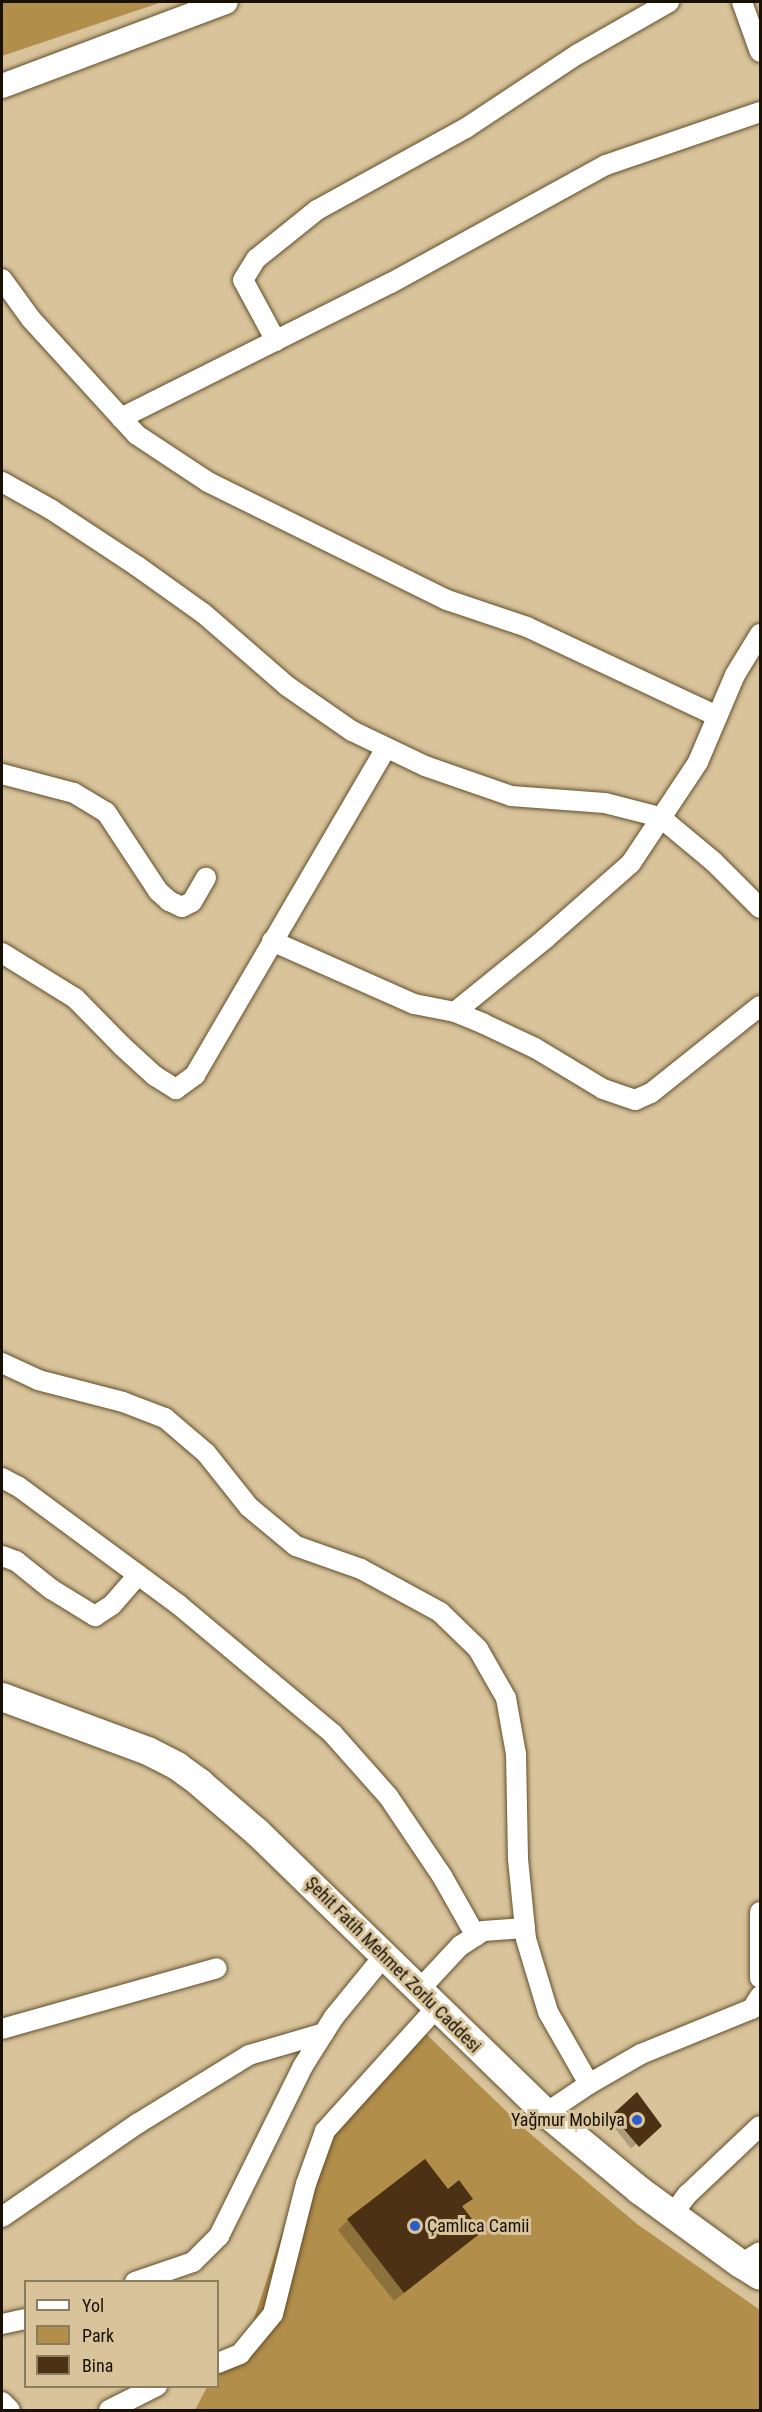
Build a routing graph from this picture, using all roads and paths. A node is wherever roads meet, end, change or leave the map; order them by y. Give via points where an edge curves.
1 (226, 2) edge
2 (669, 2) edge
3 (742, 2) edge
4 (760, 52) edge
5 (2, 86) edge
6 (760, 112) edge
7 (2, 279) edge
8 (276, 340) junction
9 (121, 418) junction
10 (2, 483) edge
11 (760, 634) edge
12 (717, 716) junction
13 (386, 747) junction
14 (2, 774) edge
15 (660, 817) junction
16 (206, 878) dead end
17 (760, 908) edge
18 (272, 941) junction
19 (2, 953) edge
20 (760, 1006) edge
21 (455, 1012) junction
22 (2, 1363) edge
23 (2, 1478) edge
24 (2, 1556) edge
25 (138, 1575) junction
26 (2, 1696) edge
27 (760, 1912) edge
28 (525, 1928) junction
29 (476, 1936) junction
30 (384, 1956) junction
31 (218, 1968) dead end
32 (760, 1978) edge
33 (760, 1996) edge
34 (428, 1998) junction
35 (2, 2029) edge
36 (324, 2032) junction
37 (589, 2084) junction
38 (546, 2113) junction
39 (760, 2126) edge
40 (673, 2214) junction
41 (2, 2217) edge
42 (754, 2264) edge
43 (141, 2280) edge
44 (24, 2319) edge
45 (2, 2324) edge
46 (219, 2363) edge
47 (153, 2388) edge
48 (2, 2402) edge
49 (10, 2410) edge
50 (109, 2410) edge

1 - 5 street
2 - 8 street via 578,54 466,128 317,210 256,260 243,280
3 - 4 street
6 - 8 street via 606,165 391,283
7 - 9 street via 31,319
8 - 9 street
9 - 12 street via 137,435 208,482 447,600 526,627
10 - 13 street via 52,510 137,566 203,613 287,686 352,731
11 - 12 street via 735,675
12 - 15 street via 698,762
13 - 15 street via 425,766 511,796 604,803
13 - 18 street
14 - 16 street via 74,793 106,812 158,891 169,901 182,907 192,902
15 - 17 street via 714,862
15 - 21 street via 631,863
18 - 19 street via 195,1076 176,1089 155,1076 75,998
18 - 21 street via 414,1004
20 - 21 street via 651,1093 634,1100 603,1089 535,1048
22 - 28 street via 38,1380 123,1402 165,1418 206,1453 249,1507 296,1546 361,1569 440,1612 478,1649 506,1698 516,1754 518,1859
23 - 25 street via 20,1487
24 - 25 street via 16,1561 95,1616 112,1605
25 - 29 street via 332,1733 388,1796 442,1876
26 - 30 main road, Şehit Fatih Mehmet Zorlu Caddesi via 118,1738 177,1766 228,1804
27 - 32 street
28 - 29 street via 483,1931
28 - 37 street via 548,2012
29 - 34 street via 460,1946
30 - 34 main road, Şehit Fatih Mehmet Zorlu Caddesi
30 - 36 street
31 - 35 street
33 - 37 street via 752,2009 641,2054
34 - 38 main road, Şehit Fatih Mehmet Zorlu Caddesi
34 - 46 street via 325,2132 306,2184 273,2314 240,2355
36 - 41 street via 249,2055 137,2124
36 - 43 street via 303,2066 219,2236 193,2262
37 - 38 street
38 - 40 main road, Şehit Fatih Mehmet Zorlu Caddesi via 600,2160
39 - 40 street via 687,2195
40 - 42 main road, Şehit Fatih Mehmet Zorlu Caddesi
44 - 45 street
47 - 50 street
48 - 49 street

